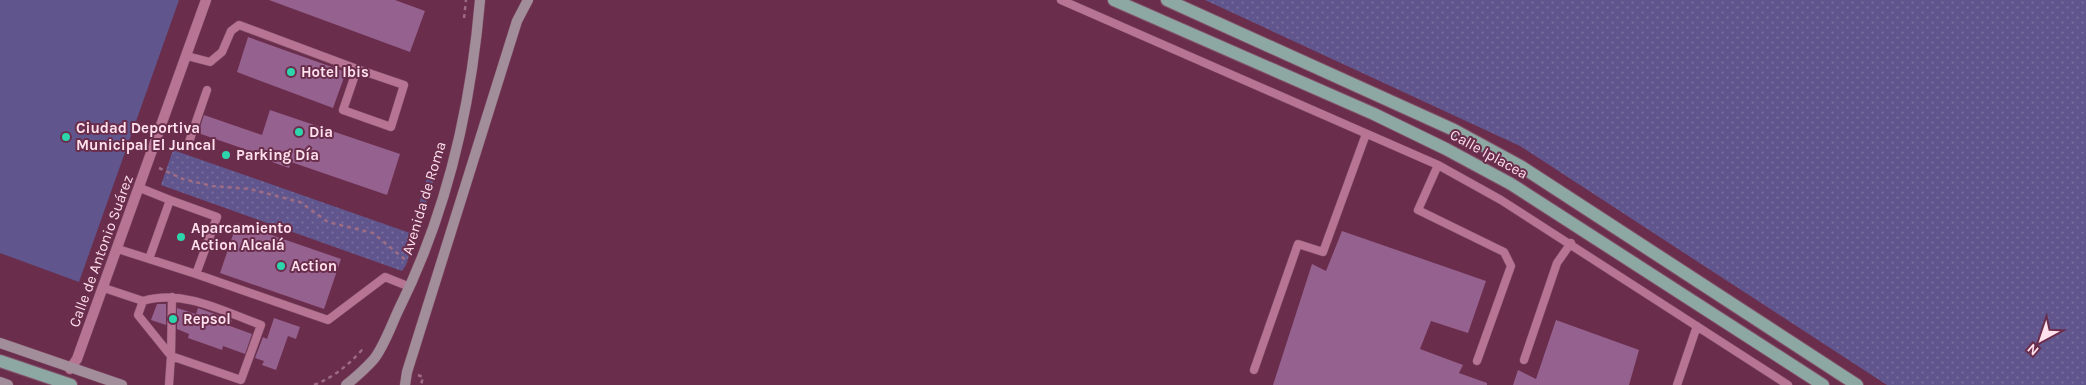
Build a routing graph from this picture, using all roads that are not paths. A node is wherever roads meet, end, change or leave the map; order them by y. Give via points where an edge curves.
1 (206, 0) edge
2 (480, 0) edge
3 (528, 0) edge
4 (1061, 0) edge
5 (1114, 0) edge
6 (1167, 0) edge
7 (187, 56) junction
8 (357, 69) junction
9 (207, 90) dead end
10 (1366, 134) junction
11 (188, 145) dead end
12 (1438, 166) junction
13 (140, 188) junction
14 (170, 200) junction
15 (1571, 244) junction
16 (118, 248) junction
17 (149, 258) junction
18 (196, 274) junction
19 (410, 287) junction
20 (104, 288) junction
21 (172, 297) junction
22 (143, 301) junction
23 (1697, 326) junction
24 (0, 344) edge
25 (171, 356) junction
26 (1524, 360) dead end
27 (0, 361) edge
28 (1477, 361) dead end
29 (70, 369) junction
30 (1254, 370) dead end
31 (0, 382) edge
32 (8, 385) edge
33 (71, 385) edge
34 (122, 385) edge
35 (169, 385) edge
36 (346, 385) edge
37 (406, 385) edge
38 (1677, 385) edge
39 (1788, 385) edge
40 (1823, 385) edge
41 (1857, 385) edge

1 - 7 street, Calle de Antonio Suárez
2 - 19 street, Avenida de Roma via 476,47 459,138 440,204
3 - 37 street via 517,21 407,372
4 - 10 lane
5 - 40 main road, Calle Iplacea via 1374,114 1487,170
6 - 41 main road, Calle Iplacea via 1454,130 1522,166
7 - 8 lane via 210,62 222,52 238,25
7 - 13 street, Calle de Antonio Suárez
8 - 8 lane via 343,110 391,127 404,85
9 - 11 lane
10 - 12 lane
10 - 30 lane via 1323,252 1298,244
12 - 15 lane via 1501,200
12 - 28 lane via 1418,210 1504,252 1511,266
13 - 14 lane
13 - 16 street, Calle de Antonio Suárez
14 - 17 lane
14 - 18 lane via 217,217
15 - 23 lane
15 - 26 lane via 1558,263
16 - 17 lane
16 - 20 street, Calle de Antonio Suárez
17 - 18 lane
18 - 19 lane via 328,320 385,277
19 - 36 street, Avenida de Roma via 375,358
20 - 22 lane
20 - 29 street, Calle de Antonio Suárez via 77,359
21 - 22 lane via 160,296
21 - 25 lane
21 - 25 lane via 185,298 261,325 242,380
22 - 25 lane via 138,314
23 - 38 lane
23 - 39 lane
24 - 29 street
25 - 35 lane
27 - 33 main road
29 - 34 street
31 - 32 street

